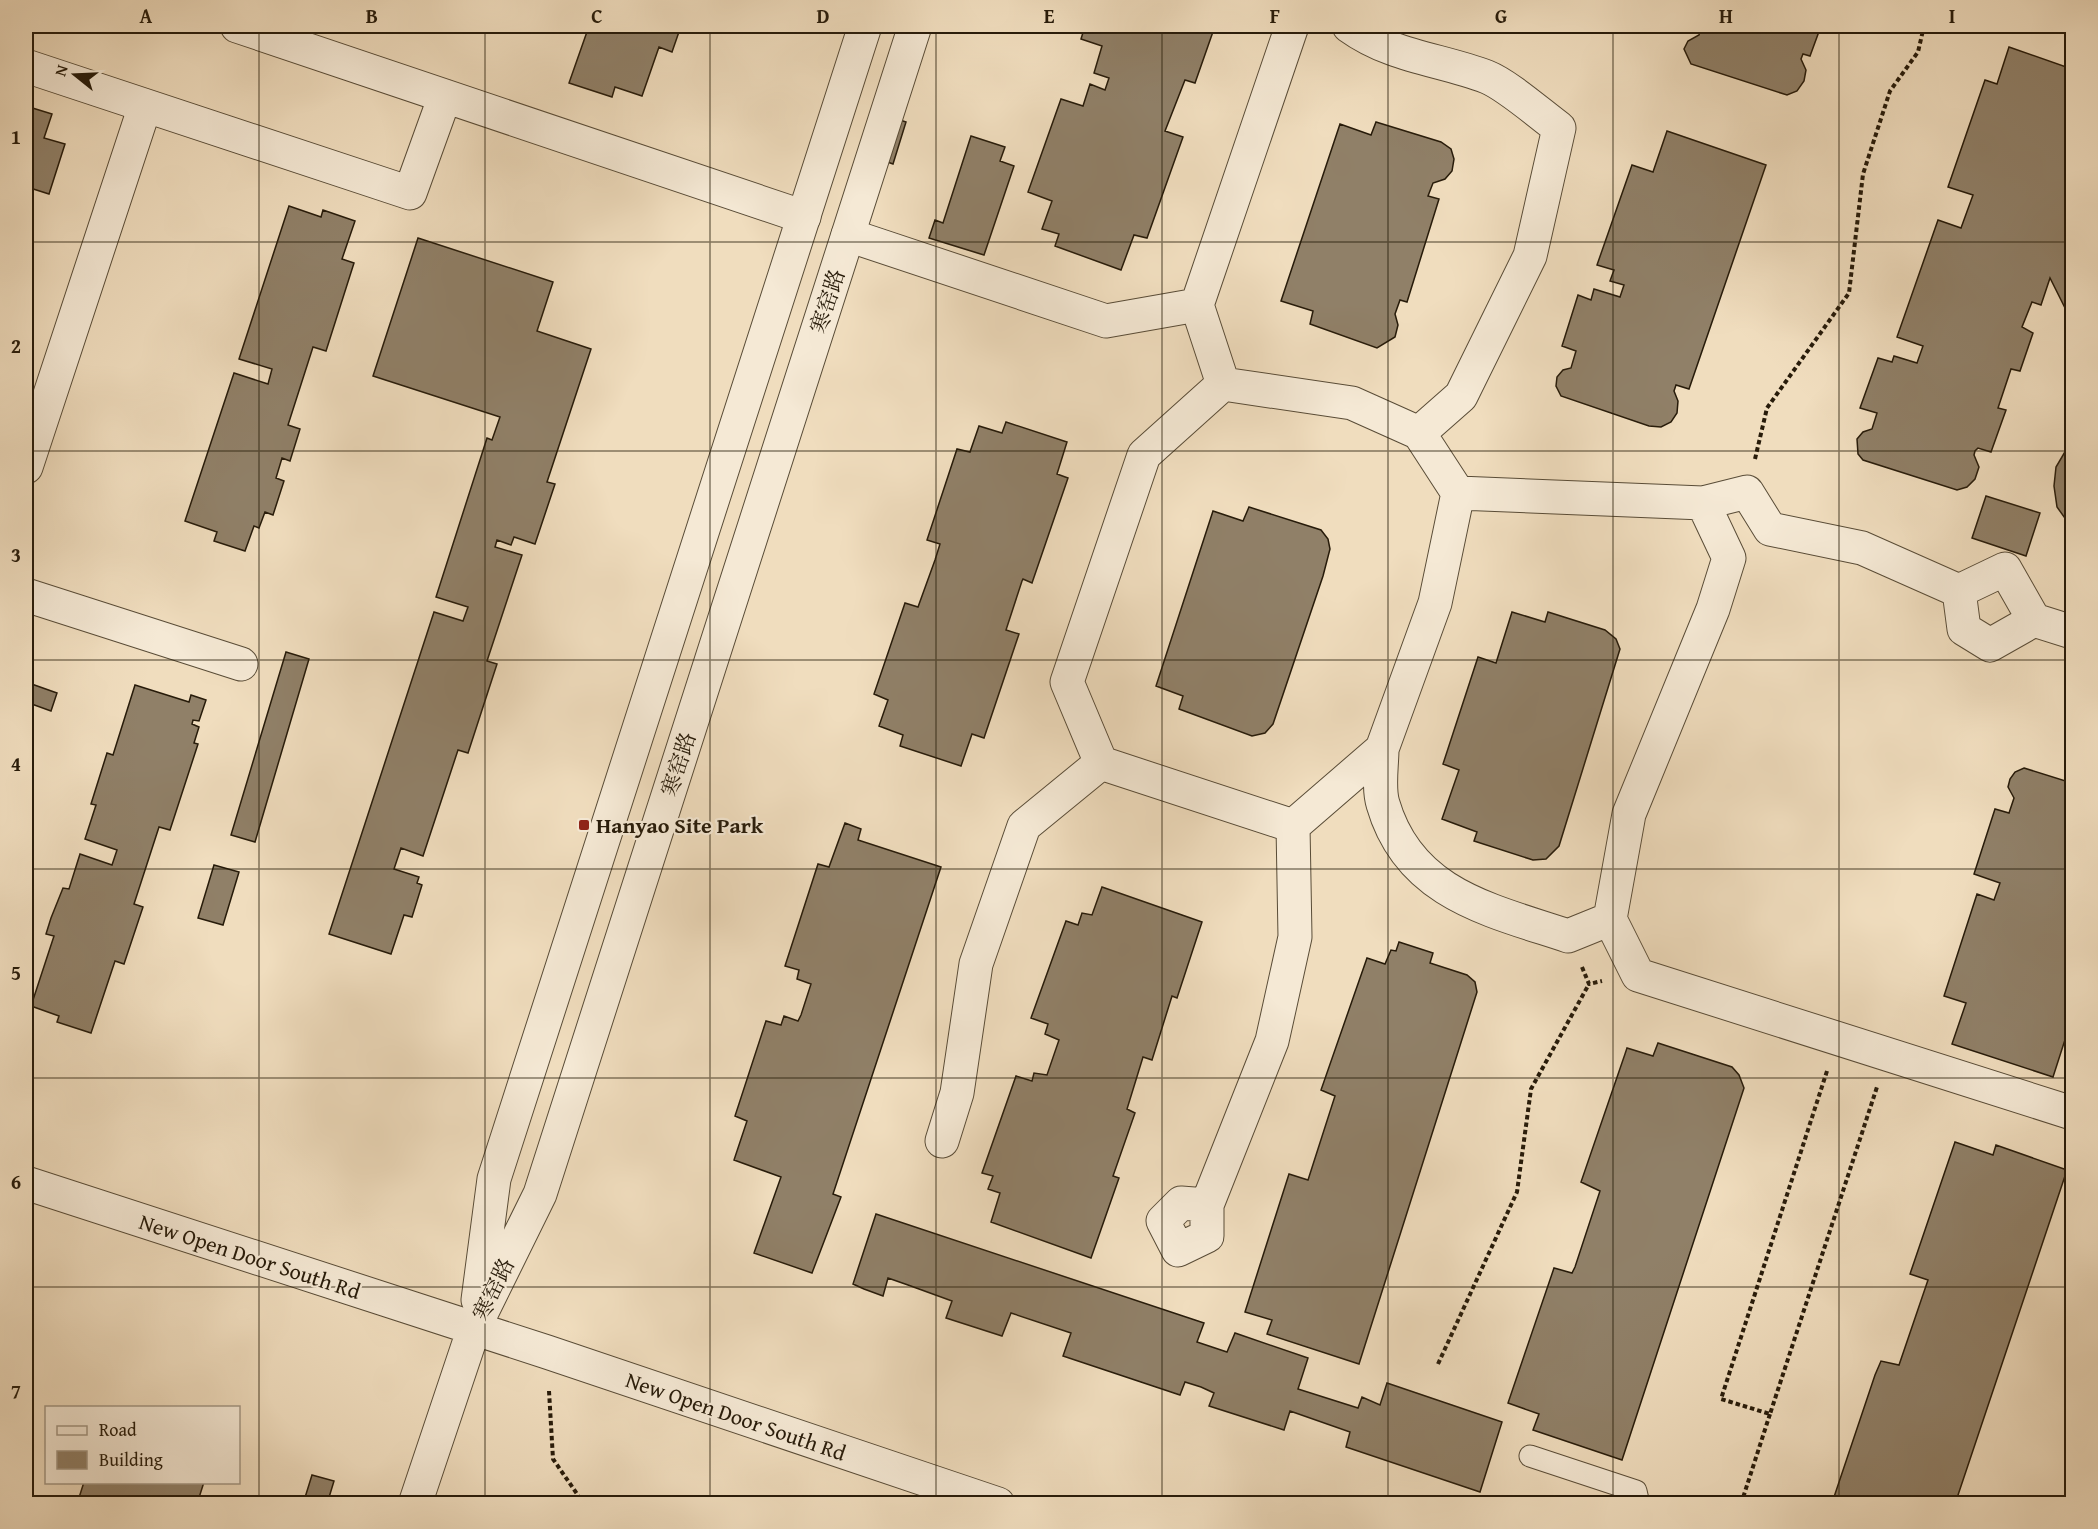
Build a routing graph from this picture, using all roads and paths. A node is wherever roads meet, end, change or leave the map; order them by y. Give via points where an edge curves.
1 (237, 26) edge
2 (865, 26) edge
3 (915, 26) edge
4 (1292, 26) edge
5 (1349, 26) edge
6 (1924, 26) edge
7 (26, 66) edge
8 (445, 96) junction
9 (146, 106) junction
10 (804, 217) junction
11 (848, 235) junction
12 (1197, 305) junction
13 (1223, 384) junction
14 (1419, 433) junction
15 (26, 467) edge
16 (1748, 492) junction
17 (1458, 493) junction
18 (1703, 503) junction
19 (1770, 529) junction
20 (1729, 558) junction
21 (1959, 591) junction
22 (26, 595) edge
23 (2034, 620) junction
24 (2073, 632) edge
25 (241, 664) dead end
26 (1382, 749) junction
27 (1101, 763) junction
28 (1293, 826) junction
29 (1610, 919) junction
30 (1589, 984) dead end
31 (1837, 1039) junction
32 (1888, 1055) junction
33 (2073, 1113) edge
34 (942, 1141) dead end
35 (26, 1183) edge
36 (1207, 1205) dead end
37 (474, 1328) junction
38 (547, 1352) junction
39 (1438, 1364) dead end
40 (1770, 1414) junction
41 (1530, 1456) dead end
42 (415, 1503) edge
43 (584, 1503) edge
44 (998, 1503) edge
45 (1640, 1503) edge
46 (1741, 1503) edge

1 - 8 street
2 - 10 street, 寒窑路
3 - 11 street, 寒窑路
4 - 12 street
5 - 14 street via 1365,37 1422,60 1489,77 1559,128 1530,256 1461,396
6 - 16 path via 1918,52 1890,91 1863,174 1849,293 1767,408
7 - 9 street
8 - 9 street via 410,193
8 - 10 street
9 - 15 street
10 - 37 street, 寒窑路 via 494,1179
11 - 12 street via 1106,321
11 - 37 street, 寒窑路 via 540,1194
12 - 13 street
13 - 14 street via 1352,404
13 - 27 street via 1144,455 1067,682
14 - 17 street
16 - 18 street
16 - 19 street
17 - 18 street
17 - 26 street via 1435,603
18 - 20 street
19 - 20 street
19 - 21 street via 1862,548
20 - 29 street via 1713,609 1629,814
21 - 23 street via 2005,569
21 - 23 street via 1964,628 1990,645
22 - 25 street
23 - 24 street
26 - 28 street
26 - 29 street via 1382,802 1406,853 1440,887 1496,912 1568,936
27 - 28 street
27 - 34 street via 1024,826 976,964 957,1094
28 - 36 street via 1295,937 1272,1041
29 - 31 street via 1638,975
30 - 39 path via 1531,1089 1517,1192
31 - 32 street
31 - 40 path via 1721,1399
32 - 33 street
32 - 40 path
35 - 37 street, New Open Door South Rd
37 - 38 street, New Open Door South Rd
37 - 42 street
38 - 43 path via 553,1459
38 - 44 street, New Open Door South Rd
40 - 46 path
41 - 45 lane via 1636,1491

